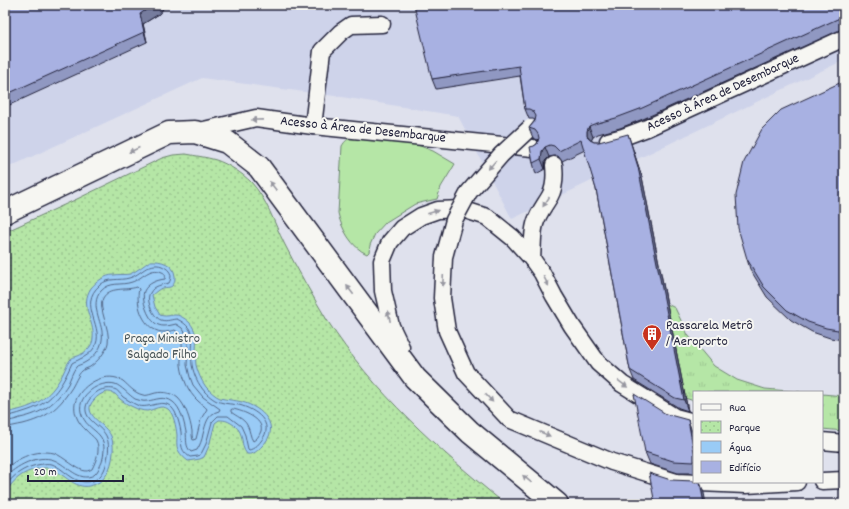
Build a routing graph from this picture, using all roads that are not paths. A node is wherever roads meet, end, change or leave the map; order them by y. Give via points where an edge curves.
1 (382, 24) dead end
2 (844, 38) edge
3 (313, 126) junction
4 (530, 128) edge
5 (195, 132) junction
6 (600, 143) edge
7 (532, 148) edge
8 (554, 165) dead end
9 (5, 212) edge
10 (532, 259) junction
11 (415, 378) junction
12 (693, 422) edge
13 (823, 441) edge
14 (844, 443) edge
15 (844, 480) edge
16 (823, 481) edge
17 (693, 483) edge
18 (699, 483) edge
19 (780, 483) edge
20 (557, 504) edge

1 - 3 lane via 351,25 322,51
2 - 6 lane, Acesso à Área de Desembarque via 647,128
3 -> 5 lane, Acesso à Área de Desembarque via 256,118
3 - 7 lane, Acesso à Área de Desembarque
4 -> 17 lane, bridge via 501,155 469,192 454,220 444,257 442,298 447,331 466,373 509,419 612,462 676,482
5 -> 9 street via 169,133
11 -> 5 street via 259,167 227,142
8 -> 10 lane via 553,188 535,224
11 -> 10 lane via 391,326 383,291 382,261 390,242 402,228 421,216 438,210 462,210 487,217 514,238
10 -> 12 lane via 572,326 598,363 622,384 675,417
20 -> 11 street via 470,432
13 - 14 lane
15 - 16 lane
18 -> 19 lane, bridge

